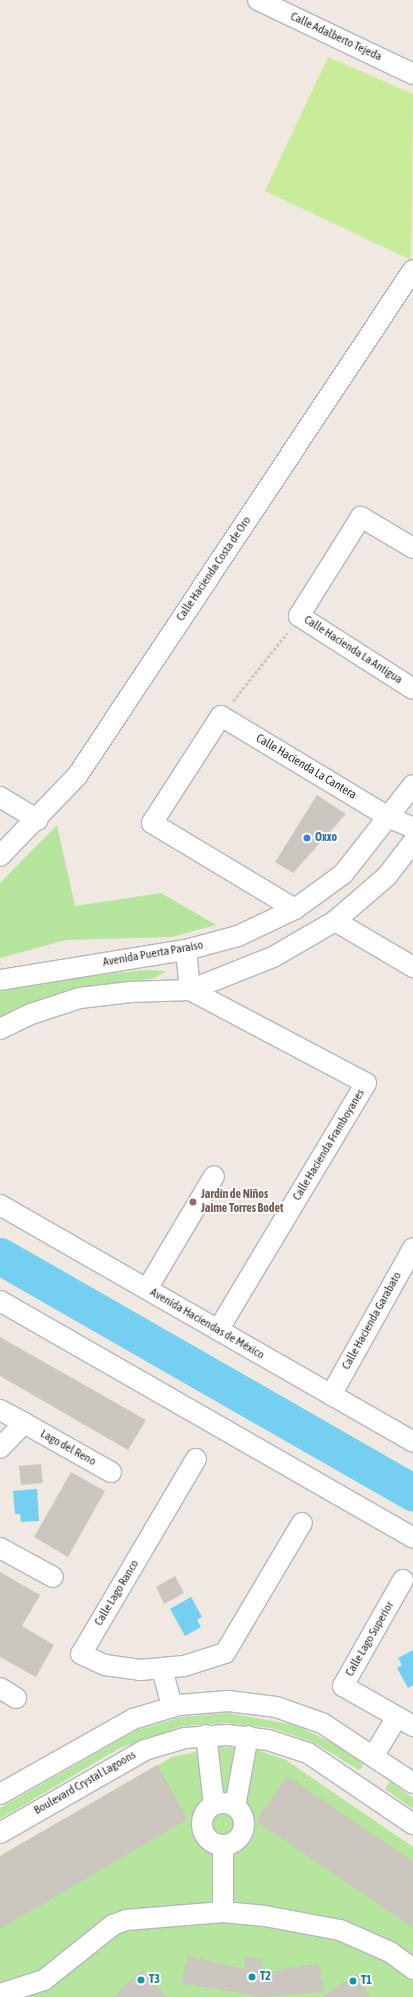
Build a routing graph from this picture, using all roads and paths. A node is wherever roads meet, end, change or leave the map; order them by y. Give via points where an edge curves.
1 (258, 0) edge
2 (413, 74) edge
3 (413, 270) edge
4 (413, 548) edge
5 (300, 616) junction
6 (413, 689) edge
7 (221, 716) junction
8 (413, 785) edge
9 (0, 797) edge
10 (390, 818) junction
11 (38, 820) junction
12 (413, 828) edge
13 (413, 842) edge
14 (0, 856) edge
15 (295, 909) junction
16 (335, 921) junction
17 (186, 950) junction
18 (413, 967) edge
19 (0, 980) edge
20 (190, 990) junction
21 (0, 1029) edge
22 (214, 1176) dead end
23 (0, 1205) edge
24 (413, 1248) edge
25 (147, 1289) junction
26 (0, 1301) edge
27 (218, 1330) junction
28 (331, 1395) junction
29 (0, 1410) edge
30 (24, 1423) junction
31 (413, 1442) edge
32 (0, 1448) edge
33 (196, 1459) dead end
34 (111, 1472) dead end
35 (302, 1523) dead end
36 (413, 1538) edge
37 (0, 1548) edge
38 (53, 1577) dead end
39 (404, 1580) dead end
40 (162, 1670) junction
41 (172, 1707) junction
42 (405, 1722) edge
43 (206, 1735) junction
44 (248, 1736) junction
45 (379, 1758) junction
46 (413, 1783) edge
47 (364, 1789) junction
48 (0, 1794) edge
49 (214, 1804) junction
50 (235, 1806) junction
51 (413, 1824) edge
52 (0, 1833) edge
53 (223, 1845) junction
54 (223, 1912) junction
55 (413, 1968) edge
56 (0, 1994) edge

1 - 2 street, Calle Adalberto Tejeda
3 - 11 street, Calle Hacienda Costa de Oro via 77,776
4 - 5 street, Calle Hacienda La Antigua via 361,517
5 - 6 street, Calle Hacienda La Antigua
5 - 7 path
7 - 10 street, Calle Hacienda La Cantera
7 - 15 street via 152,824
8 - 10 street, Avenida Puerta Paraíso
9 - 11 street
10 - 12 street, Calle Hacienda La Cantera
10 - 15 street, Avenida Puerta Paraíso via 343,874
11 - 14 street, Calle Hacienda Costa de Oro
13 - 16 street via 387,876
15 - 17 street, Avenida Puerta Paraíso via 238,936
16 - 18 street
16 - 20 street via 273,957
17 - 19 street, Avenida Puerta Paraíso
17 - 20 street
20 - 21 street via 131,992 80,998 32,1014
20 - 27 street, Calle Hacienda Framboyanes via 366,1083
22 - 25 street
23 - 25 street, Avenida Haciendas de México
24 - 28 street, Calle Hacienda Garabato
25 - 27 street, Avenida Haciendas de México
26 - 36 street
27 - 28 street, Avenida Haciendas de México
28 - 31 street, Avenida Haciendas de México
29 - 30 street, Lago del Reno
30 - 32 street
30 - 34 street, Lago del Reno
33 - 40 street, Calle Lago Ranco via 81,1654 118,1668
35 - 40 street, Calle Lago Ranco via 225,1653
37 - 38 street
39 - 42 street, Calle Lago Superior via 343,1686
40 - 41 street
41 - 45 street via 228,1701 276,1707 322,1723
41 - 48 street via 111,1729
42 - 45 street, Calle Lago Superior
43 - 44 street, Boulevard Crystal Lagoons
43 - 49 street
43 - 52 street, Boulevard Crystal Lagoons via 165,1743 126,1758
44 - 47 street, Boulevard Crystal Lagoons via 308,1753
44 - 50 street
45 - 46 street
45 - 47 street, Calle Lago Superior
47 - 51 street, Boulevard Crystal Lagoons
49 - 50 street
49 - 53 street via 204,1813 202,1827 208,1840
50 - 53 street via 243,1817 243,1831 235,1841
53 - 54 street
54 - 55 street via 265,1916 340,1930 390,1952
54 - 56 street via 126,1920 113,1925 44,1980

